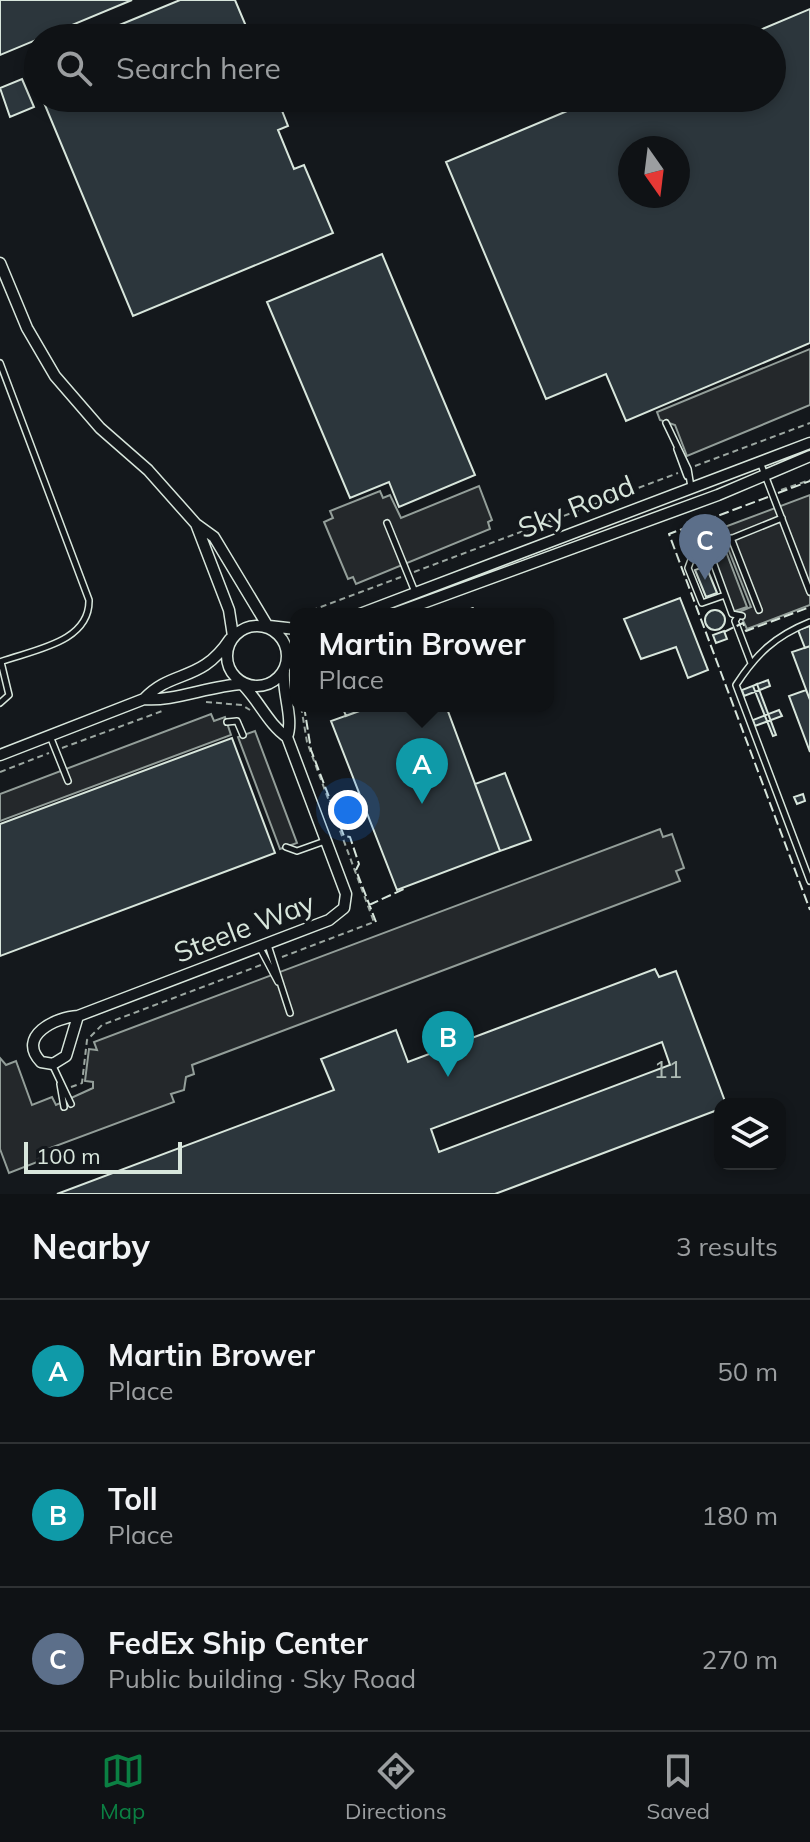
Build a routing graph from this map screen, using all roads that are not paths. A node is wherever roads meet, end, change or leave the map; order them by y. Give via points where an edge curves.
1 (0, 263) edge
2 (0, 363) edge
3 (666, 423) dead end
4 (810, 443) edge
5 (810, 456) edge
6 (759, 461) junction
7 (765, 475) junction
8 (689, 482) junction
9 (782, 518) junction
10 (387, 523) dead end
11 (196, 524) junction
12 (731, 538) junction
13 (710, 552) junction
14 (810, 592) edge
15 (725, 595) junction
16 (420, 603) edge
17 (393, 608) edge
18 (759, 610) dead end
19 (810, 622) edge
20 (268, 626) junction
21 (290, 628) edge
22 (232, 637) junction
23 (0, 662) edge
24 (751, 663) junction
25 (290, 666) edge
26 (285, 670) junction
27 (243, 684) junction
28 (144, 699) junction
29 (0, 703) edge
30 (227, 722) dead end
31 (49, 735) junction
32 (243, 735) dead end
33 (287, 737) junction
34 (0, 755) edge
35 (68, 781) dead end
36 (326, 840) junction
37 (286, 847) dead end
38 (810, 881) edge
39 (264, 946) junction
40 (290, 1013) dead end
41 (78, 1016) junction
42 (53, 1064) junction
43 (60, 1083) junction
44 (71, 1104) dead end
45 (64, 1107) dead end

1 - 11 street via 27,328 55,376
2 - 23 lane via 89,610 73,635
3 - 8 lane
4 - 6 street, Sky Road
5 - 7 street, Sky Road
6 - 7 lane
6 - 8 street, Sky Road
7 - 9 lane
7 - 16 street, Sky Road
8 - 16 street, Sky Road
9 - 12 lane
9 - 14 lane
10 - 16 lane
11 - 20 street via 214,537
11 - 22 street via 226,602
12 - 13 lane via 710,546
12 - 18 lane
13 - 15 lane
13 - 15 lane via 691,560 688,568 702,603
15 - 24 lane via 740,617 735,621
16 - 17 street, Sky Road
19 - 24 lane via 782,633
20 - 21 street
20 - 22 street via 249,627
20 - 26 street via 286,651
22 - 27 street via 229,665
22 - 28 street via 210,664 155,688
23 - 29 lane via 9,695
24 - 38 lane via 736,685
25 - 26 street
26 - 27 street via 262,685
26 - 33 street, Steele Way
27 - 28 street via 204,687 159,701
27 - 33 street, Steele Way via 275,729
28 - 31 street
30 - 32 lane via 237,721
31 - 34 street
31 - 35 lane
33 - 36 street, Steele Way
36 - 37 lane via 297,851
36 - 39 street, Steele Way via 346,894 344,908 329,920
39 - 40 lane
39 - 41 street, Steele Way
41 - 42 street via 66,1056
41 - 42 street, Steele Way via 60,1017 35,1039 36,1057
42 - 43 lane
43 - 44 lane
43 - 45 lane

